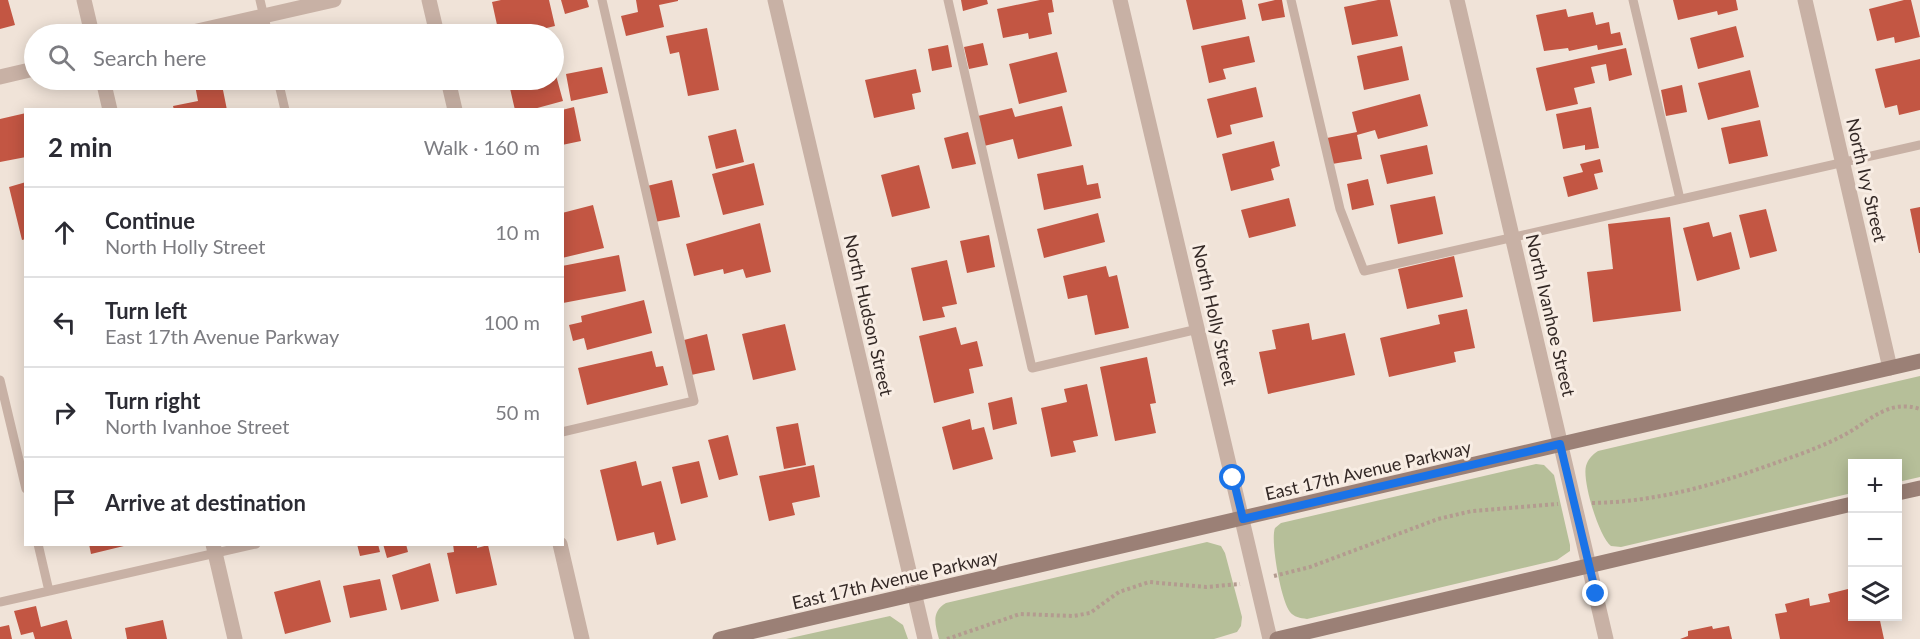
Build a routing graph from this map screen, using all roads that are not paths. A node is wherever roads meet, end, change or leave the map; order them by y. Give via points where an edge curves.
1 (84, 0) edge
2 (260, 0) edge
3 (334, 0) edge
4 (429, 0) edge
5 (602, 0) edge
6 (775, 0) edge
7 (948, 0) edge
8 (1120, 0) edge
9 (1291, 0) edge
10 (1457, 0) edge
11 (1633, 0) edge
12 (1805, 0) edge
13 (264, 16) junction
14 (90, 24) edge
15 (228, 24) edge
16 (266, 24) edge
17 (435, 24) edge
18 (24, 71) edge
19 (0, 77) edge
20 (105, 90) edge
21 (280, 90) edge
22 (450, 90) edge
23 (110, 108) edge
24 (285, 108) edge
25 (455, 108) edge
26 (1920, 145) edge
27 (1842, 162) junction
28 (1680, 199) junction
29 (1514, 238) junction
30 (1198, 329) junction
31 (1920, 361) edge
32 (1890, 368) junction
33 (0, 380) edge
34 (564, 432) edge
35 (1560, 444) junction
36 (24, 481) edge
37 (1920, 490) edge
38 (1902, 492) edge
39 (1848, 505) edge
40 (1243, 519) junction
41 (38, 546) edge
42 (239, 546) edge
43 (560, 546) edge
44 (214, 549) edge
45 (1589, 565) junction
46 (49, 591) junction
47 (915, 594) junction
48 (0, 602) edge
49 (235, 639) edge
50 (582, 639) edge
51 (720, 639) edge
52 (925, 639) edge
53 (1270, 639) edge
54 (1277, 639) edge
55 (1606, 639) edge

1 - 14 street
2 - 13 lane
3 - 13 street
4 - 17 street
5 - 34 lane via 694,401
6 - 47 street, North Hudson Street
7 - 30 lane via 1032,368
8 - 30 street, North Holly Street
9 - 29 lane via 1340,209 1364,271
10 - 29 street, North Ivanhoe Street
11 - 28 lane
12 - 27 street, North Ivy Street
13 - 15 street
13 - 16 lane
18 - 19 street
20 - 23 street
21 - 24 lane
22 - 25 street
26 - 27 lane
27 - 28 lane
27 - 32 street, North Ivy Street
28 - 29 lane
29 - 35 street, North Ivanhoe Street
30 - 40 street, North Holly Street
31 - 32 main road, East 17th Avenue Parkway
32 - 35 main road, East 17th Avenue Parkway
33 - 36 lane
35 - 40 main road, East 17th Avenue Parkway
35 - 45 street, North Ivanhoe Street
37 - 38 main road
39 - 45 main road
40 - 47 main road, East 17th Avenue Parkway
40 - 53 street, North Holly Street
41 - 46 lane
42 - 44 lane
43 - 50 street
44 - 46 lane
44 - 49 street
45 - 54 main road
45 - 55 street, North Ivanhoe Street
46 - 48 lane
47 - 51 main road, East 17th Avenue Parkway
47 - 52 street, North Hudson Street

